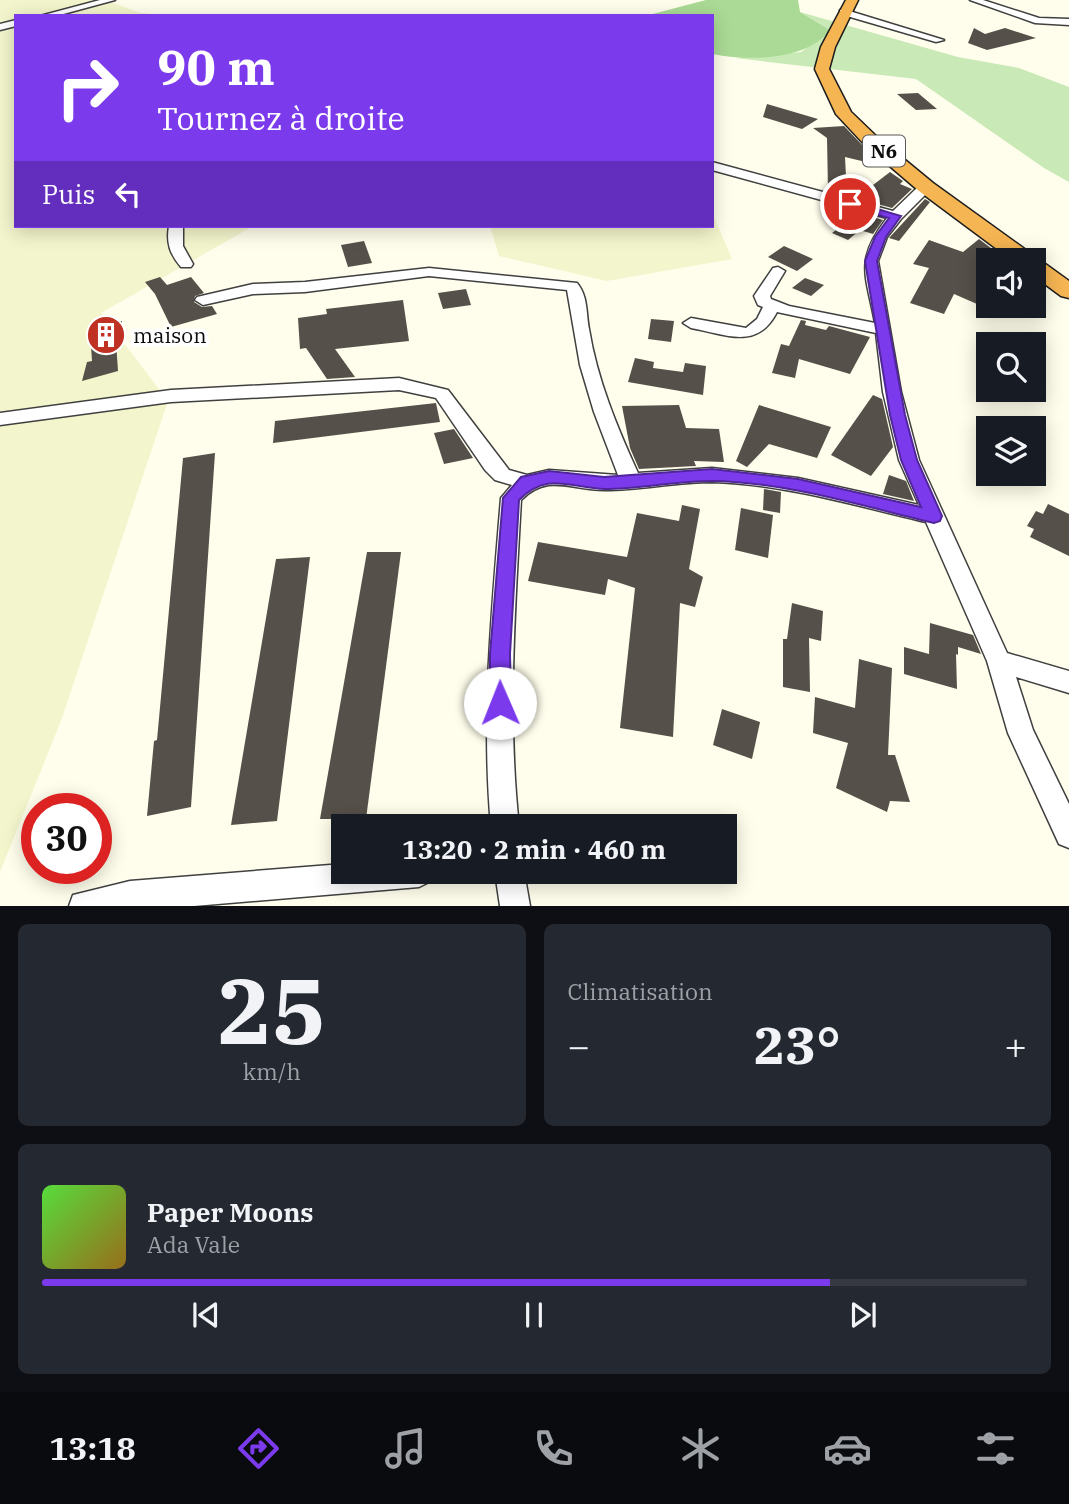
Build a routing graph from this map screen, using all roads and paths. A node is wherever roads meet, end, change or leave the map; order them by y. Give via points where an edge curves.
1 (111, 0) edge
2 (974, 0) edge
3 (847, 6) edge
4 (52, 14) edge
5 (1069, 22) edge
6 (939, 40) dead end
7 (714, 167) edge
8 (926, 187) junction
9 (896, 216) junction
10 (176, 228) edge
11 (1009, 248) edge
12 (186, 264) dead end
13 (778, 271) dead end
14 (1046, 275) edge
15 (1069, 291) edge
16 (202, 300) dead end
17 (772, 306) junction
18 (691, 323) dead end
19 (884, 330) junction
20 (0, 419) edge
21 (631, 481) junction
22 (527, 482) junction
23 (934, 516) junction
24 (999, 661) junction
25 (1069, 682) edge
26 (504, 814) edge
27 (1069, 834) edge
28 (331, 879) edge
29 (511, 884) edge
30 (84, 905) edge
31 (514, 905) edge

1 - 4 street
2 - 5 street via 1038,21
3 - 6 street
3 - 8 highway, N6 via 822,69 827,84 844,114
7 - 9 street
8 - 9 street
8 - 11 highway, N6
9 - 19 street via 880,237 871,261
10 - 12 street via 173,240
13 - 17 street via 762,296
14 - 15 highway
16 - 21 street via 253,289 429,272 572,286 577,292 578,325 590,370
17 - 18 street via 765,322 747,333
17 - 19 street
19 - 23 street via 892,392 909,460
20 - 22 street via 171,396 399,384 442,394 492,465 502,475
21 - 22 street via 549,477
21 - 23 street via 712,475 761,480
22 - 26 street via 511,498 500,654
23 - 24 street
24 - 25 street
24 - 27 street via 1021,733
28 - 30 street via 130,895
29 - 31 street

